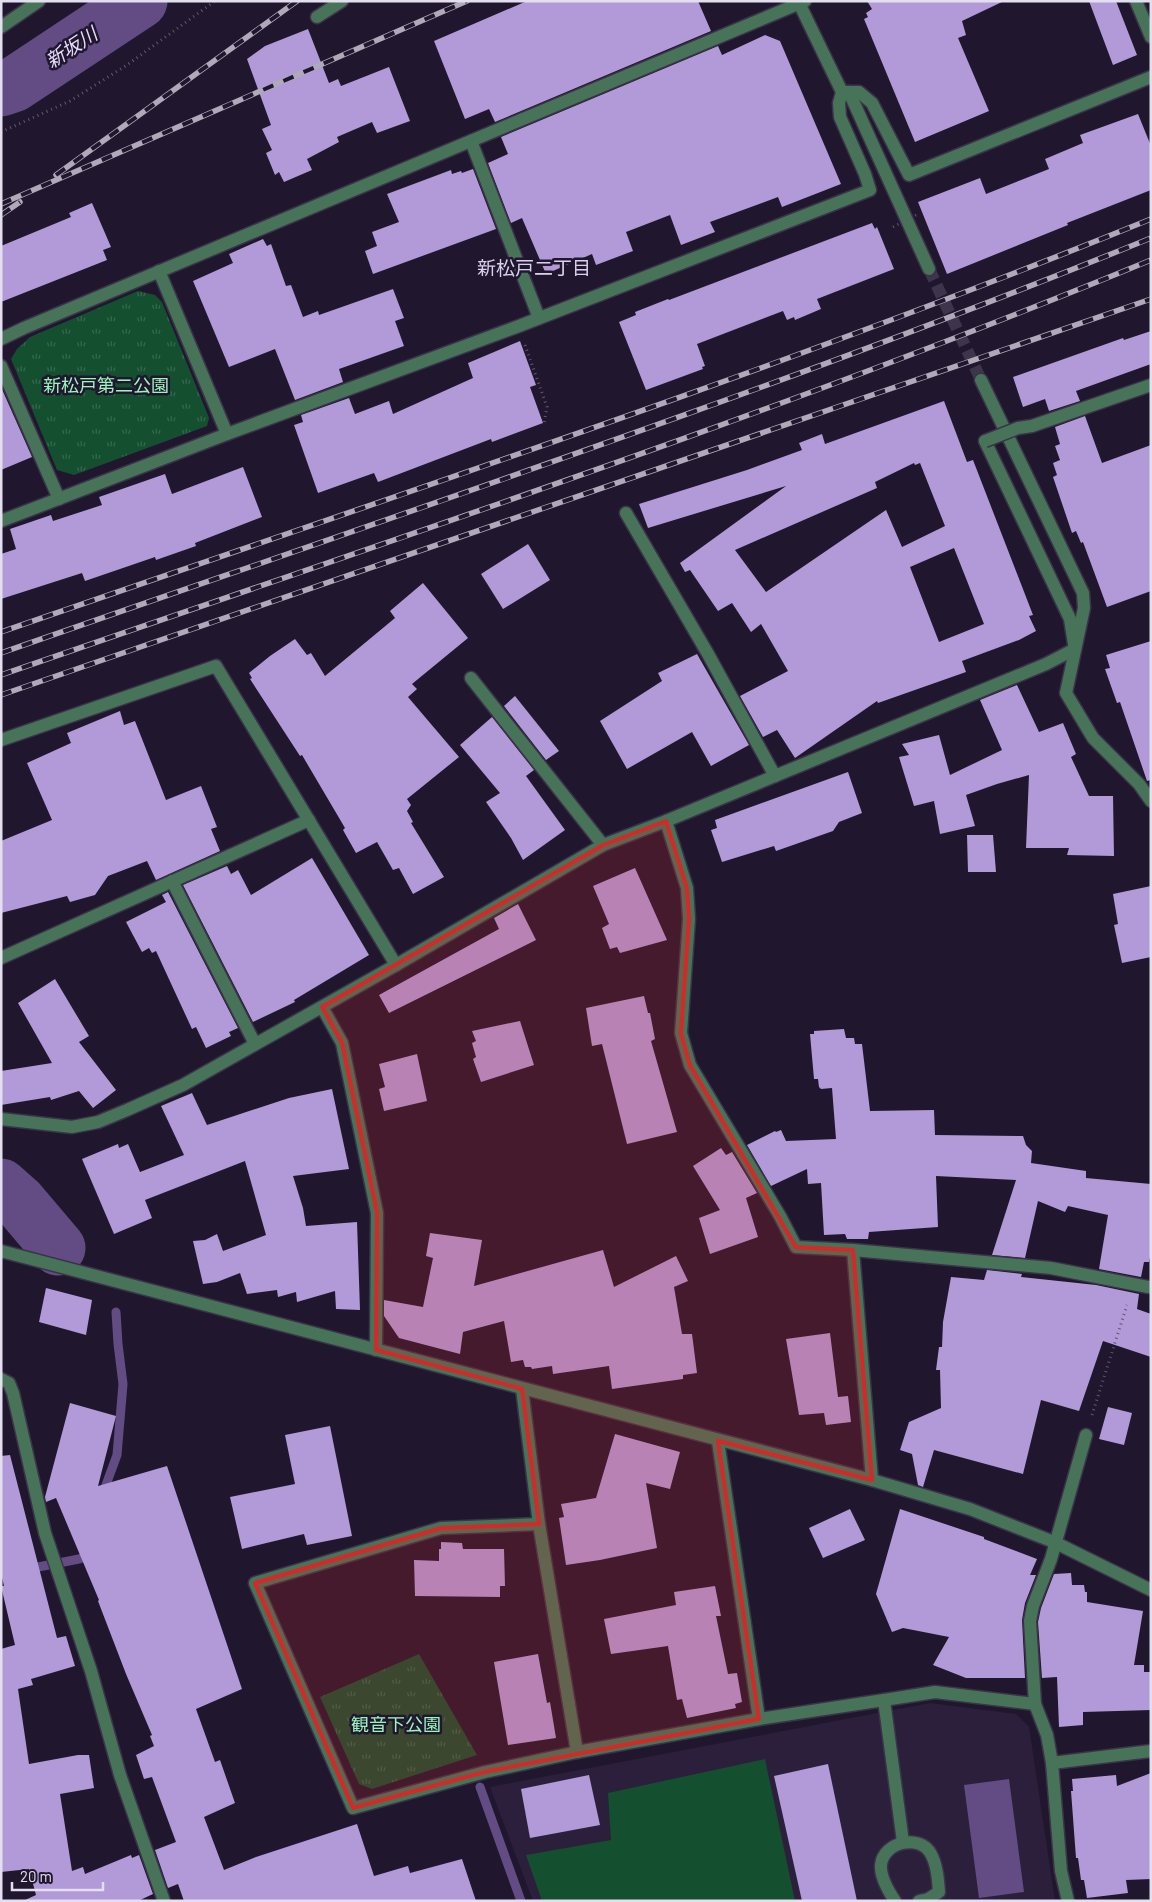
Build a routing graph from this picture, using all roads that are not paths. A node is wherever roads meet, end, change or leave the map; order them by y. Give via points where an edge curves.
1 (39, 1) edge
2 (342, 1) edge
3 (1136, 1) edge
4 (801, 2) edge
5 (317, 17) dead end
6 (1, 28) edge
7 (1151, 37) edge
8 (1151, 77) edge
9 (845, 92) junction
10 (471, 141) junction
11 (930, 269) tunnel mouth
12 (159, 271) junction
13 (539, 318) junction
14 (1, 339) edge
15 (1, 366) edge
16 (981, 380) tunnel mouth
17 (1151, 385) edge
18 (227, 434) junction
19 (59, 499) junction
20 (626, 513) dead end
21 (1, 521) edge
22 (1075, 649) junction
23 (471, 678) dead end
24 (1, 740) edge
25 (775, 776) junction
26 (1145, 782) edge
27 (1151, 801) edge
28 (309, 820) junction
29 (666, 822) junction
30 (603, 845) junction
31 (172, 881) junction
32 (1, 958) edge
33 (396, 965) junction
34 (322, 1007) junction
35 (255, 1044) junction
36 (1, 1119) edge
37 (853, 1250) junction
38 (1, 1251) edge
39 (1150, 1285) edge
40 (376, 1350) junction
41 (1, 1378) edge
42 (522, 1389) junction
43 (1086, 1435) road end
44 (718, 1441) junction
45 (872, 1480) junction
46 (539, 1524) junction
47 (1054, 1542) junction
48 (1151, 1590) edge
49 (884, 1700) junction
50 (1034, 1704) junction
51 (759, 1719) junction
52 (1151, 1751) edge
53 (577, 1752) junction
54 (1052, 1763) junction
55 (903, 1842) junction
56 (164, 1901) edge
57 (895, 1901) edge
58 (919, 1901) edge
59 (1068, 1901) edge

1 - 6 street
2 - 5 street
3 - 7 street
4 - 9 street
4 - 10 street
8 - 9 street via 909,175 872,103 859,92
9 - 11 street
9 - 13 street via 839,103 840,117 870,190
10 - 12 street
10 - 13 street
12 - 14 street
12 - 18 street
13 - 18 street
15 - 19 street
16 - 22 street via 1083,593 1084,608
17 - 22 street, bridge via 985,441 1070,619
18 - 19 street
19 - 21 street
20 - 25 street
22 - 25 street via 1046,664
22 - 26 street via 1066,693 1094,738
23 - 30 street
24 - 28 street via 216,666
25 - 29 street
26 - 27 street
28 - 31 street
28 - 33 street
29 - 30 street
29 - 37 street via 687,888 689,919 680,1033 690,1065 796,1247
30 - 33 street
31 - 32 street
31 - 35 street
33 - 34 street
34 - 35 street
34 - 40 street via 342,1044 377,1213
35 - 36 street via 183,1085 98,1122 72,1127
37 - 39 street via 1052,1268 1134,1286
37 - 45 street
38 - 40 street
40 - 42 street
41 - 56 street via 9,1383 13,1393 45,1533 91,1671 120,1775
42 - 44 street
42 - 46 street
43 - 47 street
44 - 45 street
44 - 51 street
45 - 47 street via 970,1509
46 - 53 street
46 - 53 street via 442,1528 256,1583 353,1808 485,1772
47 - 48 street
47 - 50 street via 1030,1620
49 - 50 street via 935,1692
49 - 51 street
49 - 55 street
50 - 54 street via 1047,1735
51 - 53 street
52 - 54 street
54 - 59 street via 1060,1872
55 - 57 street via 888,1851 881,1865 887,1889
55 - 58 street via 916,1842 931,1852 938,1874 939,1892

